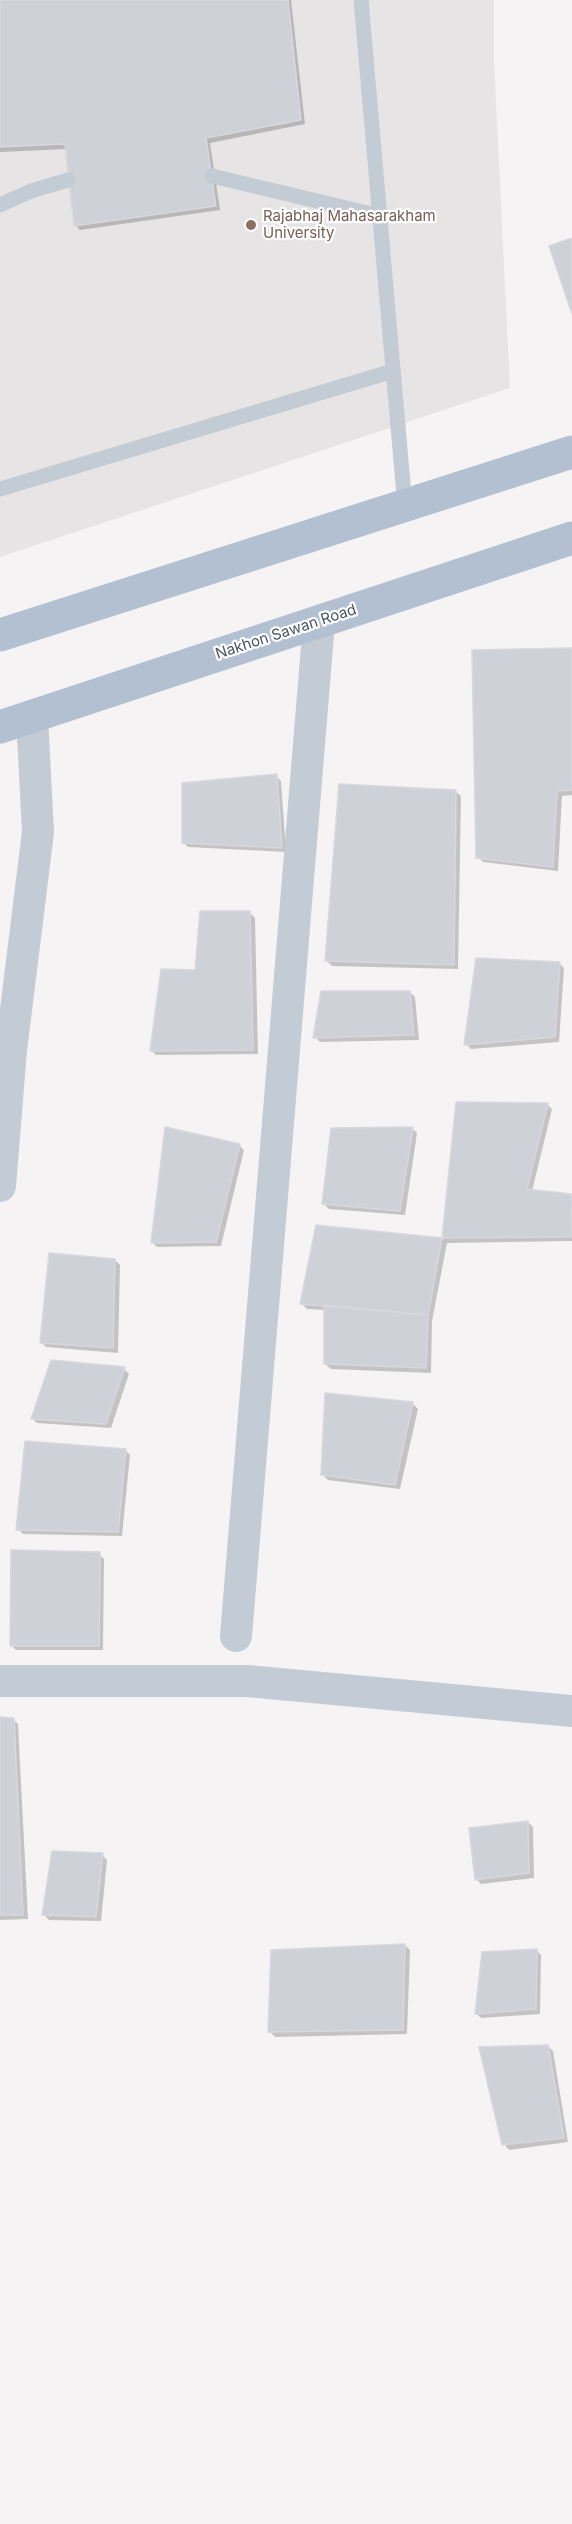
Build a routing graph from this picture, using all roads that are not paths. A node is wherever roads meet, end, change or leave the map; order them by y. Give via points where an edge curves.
1 (361, 0) edge
2 (212, 176) dead end
3 (68, 180) dead end
4 (0, 205) edge
5 (380, 216) junction
6 (393, 372) junction
7 (572, 452) edge
8 (0, 489) edge
9 (405, 507) junction
10 (572, 538) edge
11 (319, 622) junction
12 (0, 635) edge
13 (32, 716) junction
14 (0, 727) edge
15 (0, 1186) edge
16 (236, 1636) dead end
17 (0, 1681) edge
18 (572, 1711) edge

1 - 5 lane
2 - 5 lane
3 - 4 lane
5 - 6 lane
6 - 8 lane
6 - 9 lane
7 - 9 main road
9 - 12 main road
10 - 11 main road, Nakhon Sawan Road
11 - 13 main road, Nakhon Sawan Road
11 - 16 street
13 - 14 main road, Nakhon Sawan Road
13 - 15 street via 38,832 11,1050
17 - 18 street via 247,1681

